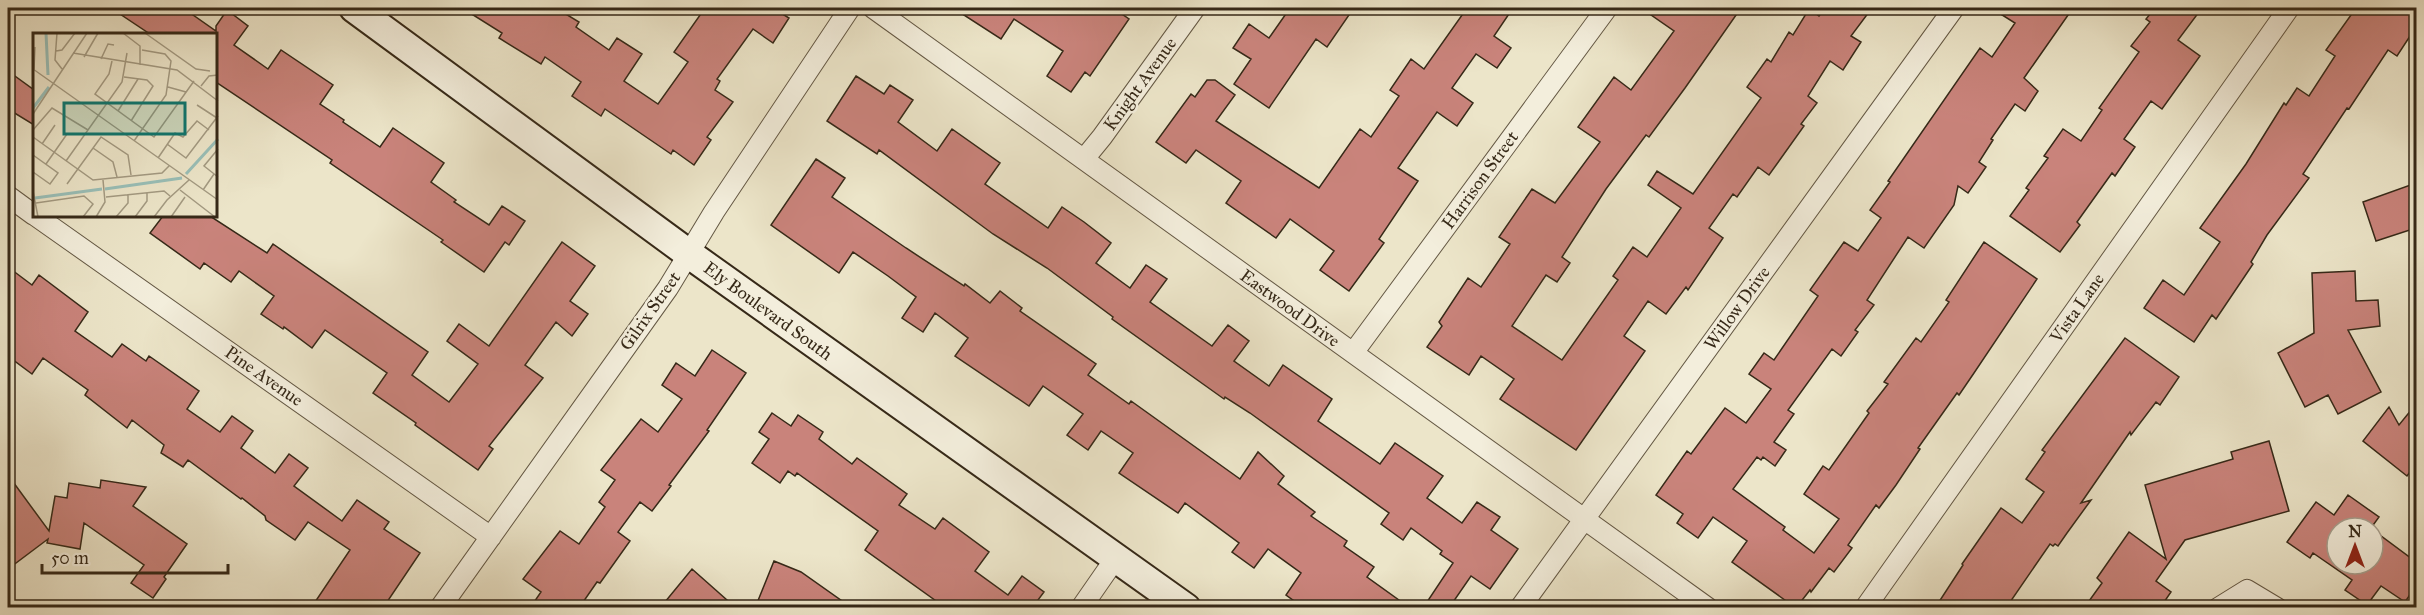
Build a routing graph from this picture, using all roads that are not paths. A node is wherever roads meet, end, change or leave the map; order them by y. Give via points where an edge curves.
1 (354, 8) edge
2 (850, 8) edge
3 (873, 8) edge
4 (1195, 8) edge
5 (1607, 8) edge
6 (1954, 8) edge
7 (2289, 8) edge
8 (1083, 159) junction
9 (8, 196) edge
10 (33, 214) edge
11 (39, 218) edge
12 (689, 254) junction
13 (1353, 353) junction
14 (1584, 519) junction
15 (491, 537) junction
16 (1115, 559) junction
17 (441, 608) edge
18 (1081, 608) edge
19 (1186, 608) edge
20 (1520, 608) edge
21 (1708, 608) edge
22 (1865, 608) edge
23 (2218, 608) edge
24 (2277, 608) edge

1 - 12 main road, Ely Boulevard South
2 - 12 street, Gilrix Street
3 - 8 street, Eastwood Drive
4 - 8 street, Knight Avenue
5 - 13 street, Harrison Street
6 - 14 street, Willow Drive
7 - 22 street, Vista Lane
8 - 13 street, Eastwood Drive
9 - 10 street, Pine Avenue
11 - 15 street, Pine Avenue
12 - 15 street, Gilrix Street
12 - 16 main road, Ely Boulevard South
13 - 14 street, Eastwood Drive
14 - 20 street, Willow Drive
14 - 21 street, Eastwood Drive
15 - 17 street, Gilrix Street
16 - 18 street
16 - 19 main road, Ely Boulevard South
23 - 24 street via 2247,590

